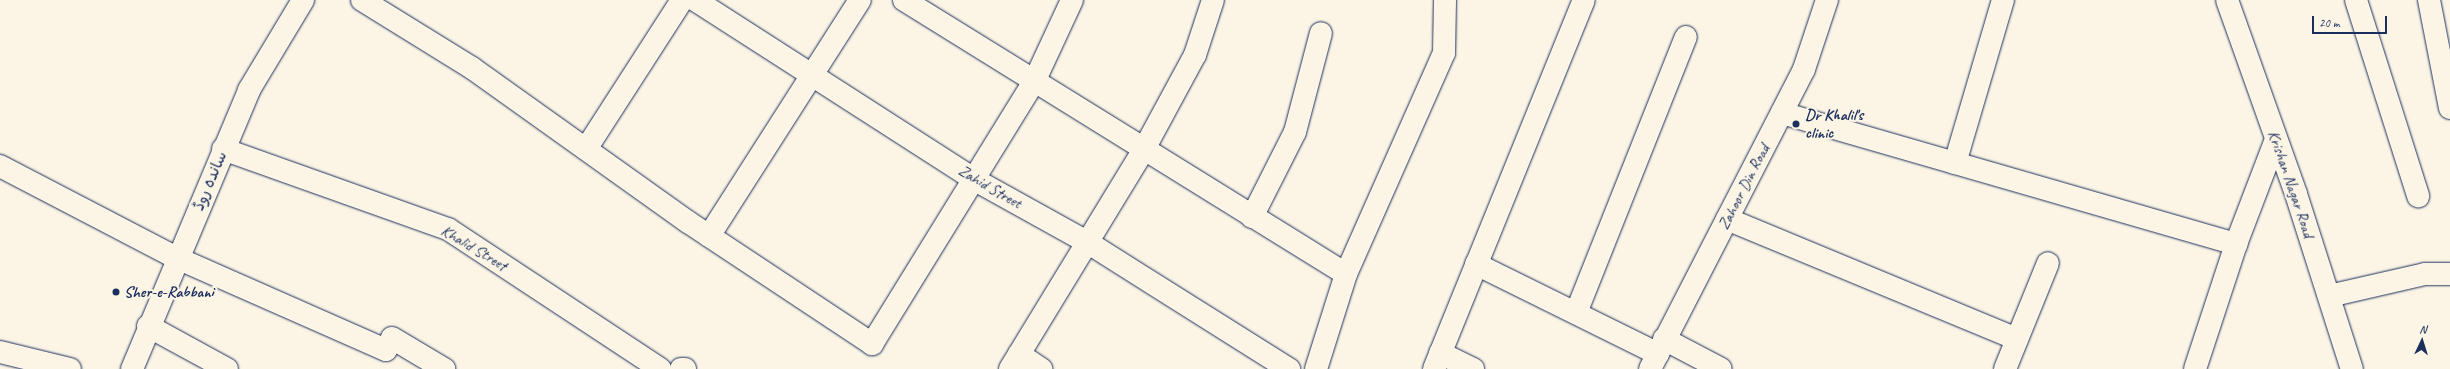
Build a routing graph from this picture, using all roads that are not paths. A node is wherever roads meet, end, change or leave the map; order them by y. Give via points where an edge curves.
1 (303, 0) edge
2 (362, 0) edge
3 (682, 0) edge
4 (695, 0) edge
5 (860, 0) edge
6 (904, 0) edge
7 (1072, 0) edge
8 (1213, 0) edge
9 (1445, 0) edge
10 (1584, 0) edge
11 (1827, 0) edge
12 (2003, 0) edge
13 (2227, 0) edge
14 (2356, 0) edge
15 (2429, 0) edge
16 (1321, 33) dead end
17 (1686, 37) dead end
18 (812, 75) junction
19 (1034, 82) junction
20 (2450, 108) edge
21 (1782, 113) junction
22 (2276, 139) junction
23 (223, 149) junction
24 (586, 150) junction
25 (1143, 151) junction
26 (1956, 163) junction
27 (0, 166) edge
28 (975, 180) junction
29 (2418, 196) dead end
30 (1252, 217) junction
31 (1727, 219) junction
32 (710, 236) junction
33 (1087, 242) junction
34 (2236, 244) junction
35 (177, 258) junction
36 (2048, 263) dead end
37 (1476, 264) junction
38 (1346, 274) junction
39 (2450, 274) edge
40 (2329, 296) junction
41 (1576, 313) junction
42 (148, 326) junction
43 (2017, 339) junction
44 (0, 352) edge
45 (1658, 354) edge
46 (1437, 361) edge
47 (1015, 362) edge
48 (70, 369) edge
49 (132, 369) edge
50 (227, 369) edge
51 (444, 369) edge
52 (660, 369) edge
53 (681, 369) edge
54 (685, 369) edge
55 (1041, 369) edge
56 (1289, 369) edge
57 (1316, 369) edge
58 (1473, 369) edge
59 (1721, 369) edge
60 (2005, 369) edge
61 (2196, 369) edge
62 (2352, 369) edge

1 - 23 street, ساندہ روڈ via 249,90
2 - 24 street via 472,68
3 - 24 street
4 - 18 street, Zahid Street
5 - 18 street
6 - 19 street
7 - 19 street
8 - 25 street via 1195,55
9 - 38 street via 1444,52
10 - 37 street
11 - 21 street, Zahoor Din Road via 1804,69
12 - 26 street
13 - 22 street, Krishan Nagar Road
14 - 29 street
15 - 20 street
16 - 30 street via 1295,132
17 - 41 street
18 - 28 street, Zahid Street
18 - 32 street
19 - 25 street
19 - 28 street
21 - 26 street
21 - 31 street, Zahoor Din Road
22 - 34 street
22 - 40 street, Krishan Nagar Road
23 - 35 street, ساندہ روڈ
23 - 52 street, Khalid Street via 448,229
24 - 32 street
25 - 30 street
25 - 33 street
26 - 34 street
27 - 35 street
28 - 32 street via 872,344
28 - 33 street, Zahid Street
30 - 38 street
31 - 43 street
31 - 45 street, Zahoor Din Road
33 - 47 street
33 - 56 street, Zahid Street
34 - 61 street
35 - 42 street, ساندہ روڈ
35 - 51 street via 386,350 392,338
36 - 43 street
37 - 41 street
37 - 46 street
38 - 57 street
39 - 40 street via 2425,274
40 - 62 street, Krishan Nagar Road
41 - 45 street
42 - 49 street, ساندہ روڈ
42 - 50 street
43 - 60 street
44 - 48 street
45 - 59 street
46 - 58 street
47 - 55 street
53 - 54 street

